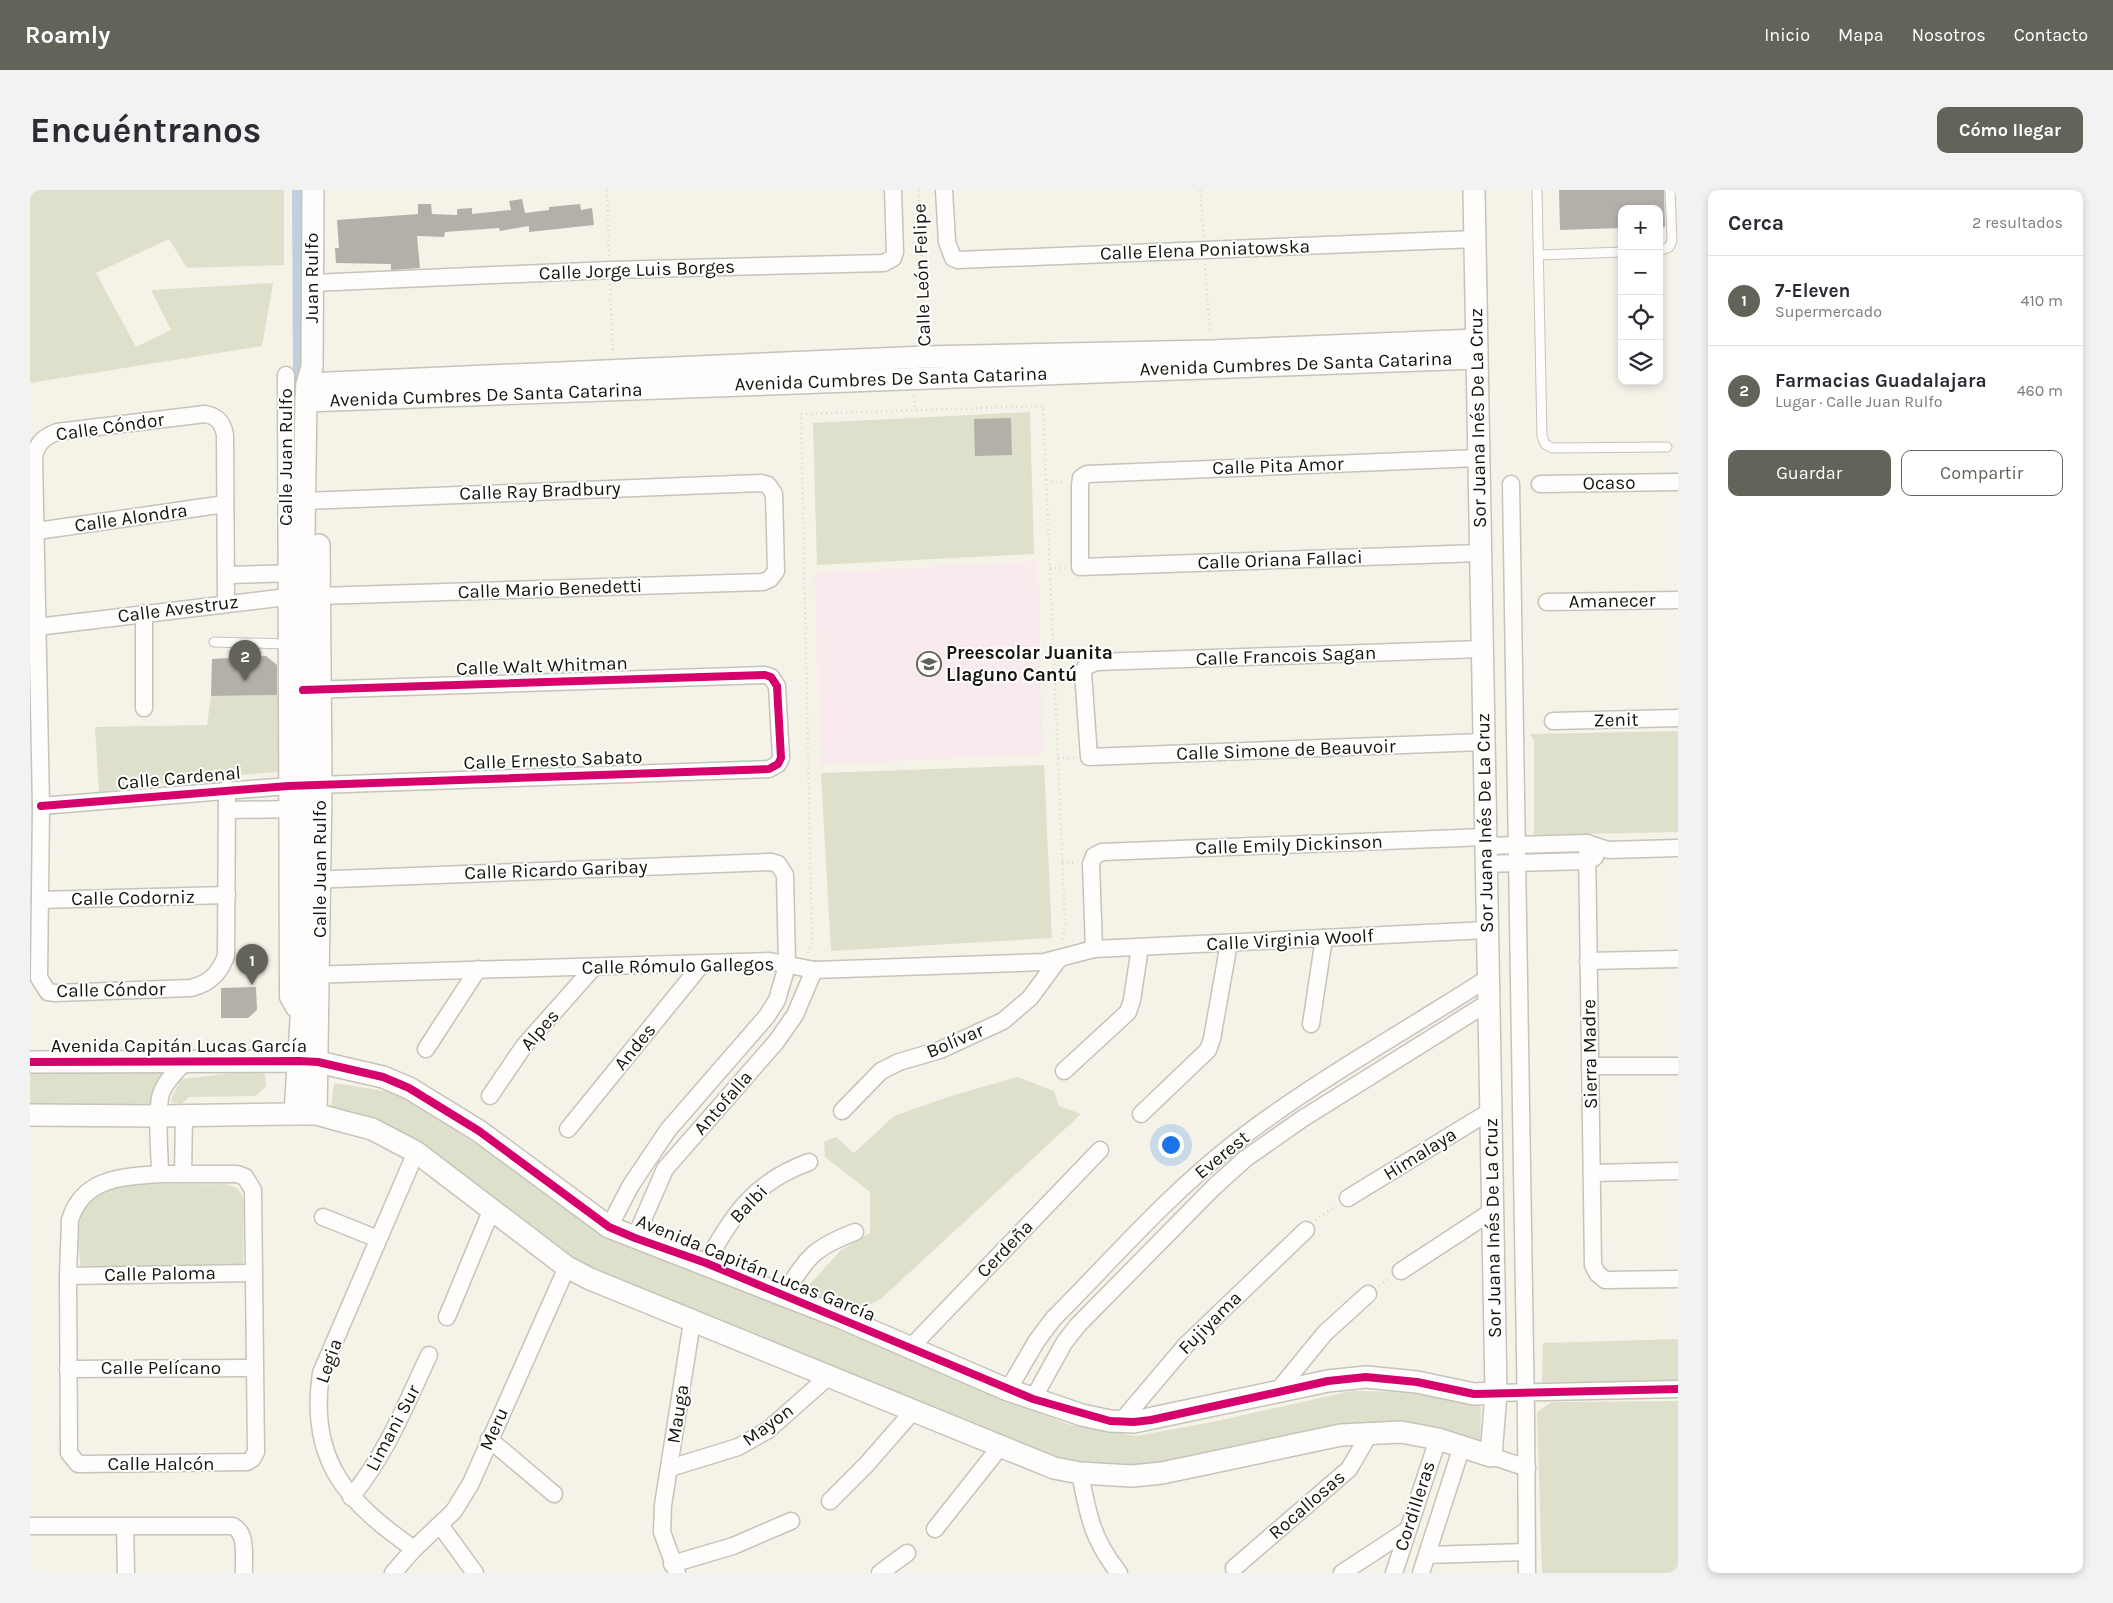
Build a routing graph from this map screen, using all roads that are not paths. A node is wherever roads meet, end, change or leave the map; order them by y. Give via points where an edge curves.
1 (313, 190) edge
2 (893, 190) edge
3 (944, 190) edge
4 (1474, 190) edge
5 (1537, 190) edge
6 (1670, 190) edge
7 (1475, 239) junction
8 (1662, 250) edge
9 (1618, 252) edge
10 (1539, 255) junction
11 (312, 283) junction
12 (1476, 348) junction
13 (929, 367) junction
14 (286, 375) dead end
15 (313, 387) junction
16 (1667, 447) dead end
17 (1479, 458) junction
18 (1678, 482) edge
19 (1511, 484) dead end
20 (1540, 484) dead end
21 (312, 501) junction
22 (225, 504) junction
23 (37, 531) junction
24 (1480, 553) junction
25 (1080, 567) joint
26 (776, 571) joint
27 (303, 573) junction
28 (227, 575) junction
29 (303, 597) junction
30 (1678, 600) edge
31 (1547, 602) dead end
32 (226, 604) junction
33 (144, 613) junction
34 (37, 627) junction
35 (214, 642) dead end
36 (287, 644) junction
37 (1482, 649) junction
38 (312, 690) junction
39 (144, 708) dead end
40 (1678, 718) edge
41 (1553, 721) dead end
42 (1483, 742) junction
43 (781, 758) joint
44 (1089, 758) joint
45 (304, 785) junction
46 (227, 790) junction
47 (41, 806) junction
48 (304, 809) junction
49 (228, 810) junction
50 (1586, 843) junction
51 (1518, 845) junction
52 (1678, 848) edge
53 (1485, 849) junction
54 (1608, 850) junction
55 (1587, 861) junction
56 (1518, 863) junction
57 (312, 880) junction
58 (227, 895) junction
59 (40, 900) junction
60 (1487, 930) junction
61 (1324, 938) junction
62 (1229, 943) junction
63 (1140, 947) junction
64 (1094, 949) junction
65 (1678, 959) edge
66 (1058, 960) junction
67 (1588, 961) junction
68 (702, 964) junction
69 (594, 967) junction
70 (801, 968) junction
71 (478, 969) junction
72 (312, 975) junction
73 (1488, 978) junction
74 (1489, 1002) junction
75 (310, 1016) junction
76 (1311, 1024) dead end
77 (426, 1049) dead end
78 (187, 1060) junction
79 (30, 1062) edge
80 (308, 1062) junction
81 (1590, 1066) junction
82 (1678, 1066) edge
83 (1064, 1071) dead end
84 (490, 1096) dead end
85 (1492, 1110) junction
86 (842, 1111) dead end
87 (295, 1114) junction
88 (316, 1114) junction
89 (1141, 1114) dead end
90 (30, 1115) edge
91 (159, 1116) junction
92 (184, 1116) junction
93 (568, 1129) dead end
94 (1100, 1150) dead end
95 (416, 1152) junction
96 (809, 1162) dead end
97 (1678, 1171) edge
98 (1592, 1173) junction
99 (160, 1174) junction
100 (183, 1174) junction
101 (1348, 1198) road end
102 (491, 1211) junction
103 (1491, 1212) junction
104 (323, 1217) dead end
105 (609, 1227) junction
106 (1306, 1230) road end
107 (855, 1232) dead end
108 (635, 1238) junction
109 (378, 1239) junction
110 (706, 1264) junction
111 (568, 1267) junction
112 (1401, 1271) road end
113 (252, 1273) junction
114 (68, 1276) junction
115 (1678, 1279) edge
116 (1368, 1294) road end
117 (783, 1296) junction
118 (447, 1317) dead end
119 (692, 1322) junction
120 (910, 1348) junction
121 (429, 1355) dead end
122 (254, 1368) junction
123 (68, 1369) junction
124 (829, 1376) junction
125 (1678, 1389) edge
126 (1008, 1390) junction
127 (1276, 1393) junction
128 (1496, 1393) junction
129 (1526, 1394) junction
130 (1033, 1399) junction
131 (915, 1409) junction
132 (1120, 1423) junction
133 (1370, 1433) junction
134 (490, 1439) junction
135 (1438, 1439) junction
136 (1462, 1446) junction
137 (1000, 1447) junction
138 (1490, 1456) junction
139 (670, 1468) junction
140 (1526, 1468) junction
141 (1080, 1473) junction
142 (554, 1494) dead end
143 (351, 1497) junction
144 (830, 1501) dead end
145 (791, 1521) dead end
146 (440, 1525) junction
147 (30, 1526) edge
148 (125, 1526) junction
149 (935, 1529) dead end
150 (1406, 1532) junction
151 (414, 1549) junction
152 (1526, 1552) junction
153 (907, 1553) dead end
154 (1427, 1555) junction
155 (674, 1568) edge
156 (1234, 1568) dead end
157 (888, 1571) edge
158 (126, 1573) edge
159 (244, 1573) edge
160 (393, 1573) edge
161 (475, 1573) edge
162 (1119, 1573) edge
163 (1342, 1573) edge
164 (1394, 1573) edge
165 (1421, 1573) edge
166 (1527, 1573) edge

1 - 11 street, Juan Rulfo
2 - 11 street, Calle Jorge Luis Borges via 895,252 889,261 884,262
3 - 7 street, Calle Elena Poniatowska via 947,242 952,258 958,260
4 - 7 street, Sor Juana Inés De La Cruz
5 - 10 lane
6 - 8 lane via 1672,241 1669,247
7 - 12 street, Sor Juana Inés De La Cruz
9 - 10 lane
10 - 16 lane via 1542,436 1545,444 1552,448
11 - 15 street, Juan Rulfo
12 - 13 street, Avenida Cumbres De Santa Catarina
12 - 13 street, Avenida Cumbres De Santa Catarina via 1211,351
12 - 17 street, Sor Juana Inés De La Cruz
13 - 15 street, Avenida Cumbres De Santa Catarina
14 - 27 street, Calle Juan Rulfo
15 - 21 street, Calle Juan Rulfo
17 - 24 street, Sor Juana Inés De La Cruz
17 - 25 street, Calle Pita Amor via 1087,474 1080,483
18 - 20 street, Ocaso
19 - 51 street, Sor Juana Inés De La Cruz
21 - 26 street, Calle Ray Bradbury via 761,482 768,485 774,494
21 - 27 street, Calle Juan Rulfo
22 - 23 street, Calle Alondra
22 - 23 street, Calle Cóndor via 225,435 221,423 212,415 57,432 37,445 34,456
22 - 28 street, Calle Cóndor
23 - 34 street, Calle Cóndor
24 - 25 street, Calle Oriana Fallaci
24 - 37 street, Sor Juana Inés De La Cruz
26 - 29 street, Calle Mario Benedetti via 763,582
27 - 28 street, Calle Avestruz
27 - 29 street, Calle Juan Rulfo
27 - 29 street, Calle Juan Rulfo
28 - 32 street, Calle Cóndor
29 - 32 street, Calle Avestruz
29 - 36 street, Calle Juan Rulfo
29 - 38 street, Calle Juan Rulfo
30 - 31 street, Amanecer
32 - 33 street, Calle Avestruz
33 - 34 street, Calle Avestruz
33 - 39 street
34 - 47 street, Calle Cóndor
35 - 36 lane
36 - 45 street, Calle Juan Rulfo
37 - 42 street, Sor Juana Inés De La Cruz
37 - 44 street, Calle Francois Sagan via 1090,664 1083,672
38 - 43 street, Calle Walt Whitman via 765,674 777,686
38 - 45 street, Calle Juan Rulfo
40 - 41 street, Zenit
42 - 44 street, Calle Simone de Beauvoir
42 - 53 street, Sor Juana Inés De La Cruz
43 - 45 street, Calle Ernesto Sabato via 769,769
45 - 46 street, Calle Cardenal
45 - 48 street, Calle Juan Rulfo
45 - 48 street, Calle Juan Rulfo
46 - 47 street, Calle Cardenal
46 - 49 street, Calle Cóndor
47 - 59 street, Calle Cóndor
48 - 49 street, Calle Cardenal
48 - 57 street, Calle Juan Rulfo
48 - 75 street, Calle Juan Rulfo via 288,997 294,1008
49 - 58 street, Calle Cóndor
50 - 51 street
50 - 54 street
50 - 55 street, Sierra Madre
51 - 53 street
51 - 56 street, Sor Juana Inés De La Cruz
52 - 54 street
53 - 56 street
53 - 60 street, Sor Juana Inés De La Cruz
53 - 64 street, Calle Emily Dickinson via 1102,852 1094,856 1091,864
54 - 55 street
55 - 56 street
55 - 67 street, Sierra Madre
56 - 129 street, Sor Juana Inés De La Cruz
57 - 70 street, Calle Ricardo Garibay via 770,862 778,864 785,875
57 - 72 street, Calle Juan Rulfo
58 - 59 street, Calle Codorniz
58 - 59 street, Calle Cóndor via 226,956 220,970 203,985 55,993 48,992 39,978
60 - 61 street, Calle Virginia Woolf
60 - 73 street, Sor Juana Inés De La Cruz
61 - 62 street, Calle Virginia Woolf
61 - 76 street
62 - 63 street, Calle Virginia Woolf
62 - 89 street via 1208,1050
63 - 64 street, Calle Virginia Woolf
63 - 83 street via 1128,1012
64 - 66 street, Calle Rómulo Gallegos
65 - 67 street
66 - 70 street, Calle Rómulo Gallegos
66 - 86 street, Bolívar via 1030,998 1003,1021 940,1050 881,1071
67 - 81 street, Sierra Madre
68 - 69 street, Calle Rómulo Gallegos
68 - 70 street, Calle Rómulo Gallegos via 768,961
68 - 93 street, Andes
69 - 71 street, Calle Rómulo Gallegos
69 - 84 street, Alpes via 524,1046
70 - 105 street, Antofalla via 767,1016 668,1130 631,1185
70 - 108 street, Antofalla via 795,1015 776,1042 665,1170
71 - 72 street, Calle Rómulo Gallegos
71 - 77 street
72 - 75 street, Calle Juan Rulfo
73 - 74 street, Sor Juana Inés De La Cruz
73 - 126 street, Everest via 1310,1090 1201,1170 1053,1319
74 - 85 street, Sor Juana Inés De La Cruz
74 - 130 street, Everest via 1302,1119 1245,1159 1078,1326 1064,1343
75 - 80 street, Calle Juan Rulfo
78 - 79 street, Avenida Capitán Lucas García
78 - 80 street, Avenida Capitán Lucas García
78 - 91 street via 172,1075 162,1092
80 - 87 street, Calle Juan Rulfo
80 - 88 street, Calle Juan Rulfo
80 - 105 street, Avenida Capitán Lucas García via 383,1077 409,1088 479,1131
81 - 82 street
81 - 98 street, Sierra Madre
85 - 101 street, Himalaya
85 - 103 street, Sor Juana Inés De La Cruz
87 - 88 street
87 - 92 street
88 - 95 street via 372,1129
90 - 91 street
91 - 92 street
91 - 99 street
92 - 100 street
94 - 120 street, Cerdeña
95 - 102 street
95 - 109 street, Legia
96 - 110 street, Balbi via 786,1171 760,1188 739,1208
97 - 98 street
98 - 115 street, Sierra Madre via 1593,1265 1597,1273 1605,1280
99 - 100 street, Calle Halcón
99 - 114 street, Calle Halcón via 108,1179 88,1190 70,1220
100 - 113 street, Calle Halcón via 237,1174 250,1182 253,1190
102 - 111 street
102 - 118 street
103 - 112 street
103 - 128 street, Sor Juana Inés De La Cruz
104 - 109 street
105 - 108 street, Avenida Capitán Lucas García
106 - 132 street, Fujiyama via 1186,1345
107 - 117 street via 816,1250
108 - 110 street, Avenida Capitán Lucas García
109 - 143 street, Legia via 321,1373 319,1389 324,1446 340,1482
110 - 117 street, Avenida Capitán Lucas García
111 - 119 street
111 - 134 street, Meru
113 - 114 street, Calle Paloma
113 - 122 street, Calle Halcón
114 - 123 street, Calle Halcón
116 - 127 street via 1325,1333
117 - 120 street, Avenida Capitán Lucas García
119 - 124 street
119 - 139 street, Mauga
120 - 126 street, Avenida Capitán Lucas García
121 - 143 street, Limani Sur via 383,1451
122 - 123 street, Calle Pelícano
122 - 123 street, Calle Halcón via 256,1452 252,1459 241,1464 78,1464 69,1453
124 - 131 street
124 - 139 street, Mayon via 768,1430 738,1447
125 - 129 street
126 - 130 street, Avenida Capitán Lucas García
127 - 128 street, Avenida Capitán Lucas García via 1328,1381 1366,1377 1417,1382 1474,1394
127 - 132 street, Avenida Capitán Lucas García via 1151,1420
128 - 129 street
128 - 138 street, Sor Juana Inés De La Cruz
129 - 140 street, Sor Juana Inés De La Cruz
130 - 132 street, Avenida Capitán Lucas García
131 - 137 street
131 - 144 street
133 - 135 street via 1401,1432
133 - 141 street via 1324,1438 1162,1472 1132,1476
133 - 156 street, Rocallosas via 1349,1469
134 - 142 street
134 - 146 street, Meru via 471,1483 454,1511
135 - 136 street
135 - 150 street, Cordilleras
136 - 138 street
136 - 154 street
137 - 141 street via 1054,1468
137 - 149 street
138 - 140 street
139 - 155 street, Mauga via 662,1532
140 - 152 street
141 - 162 street via 1096,1540
143 - 151 street, Legia via 387,1530
145 - 155 street
146 - 151 street, Meru
146 - 161 street
147 - 148 street
148 - 158 street
148 - 159 street via 233,1526 243,1539
150 - 163 street
150 - 164 street, Cordilleras
151 - 160 street, Meru
152 - 154 street
152 - 166 street
153 - 157 street
154 - 165 street

